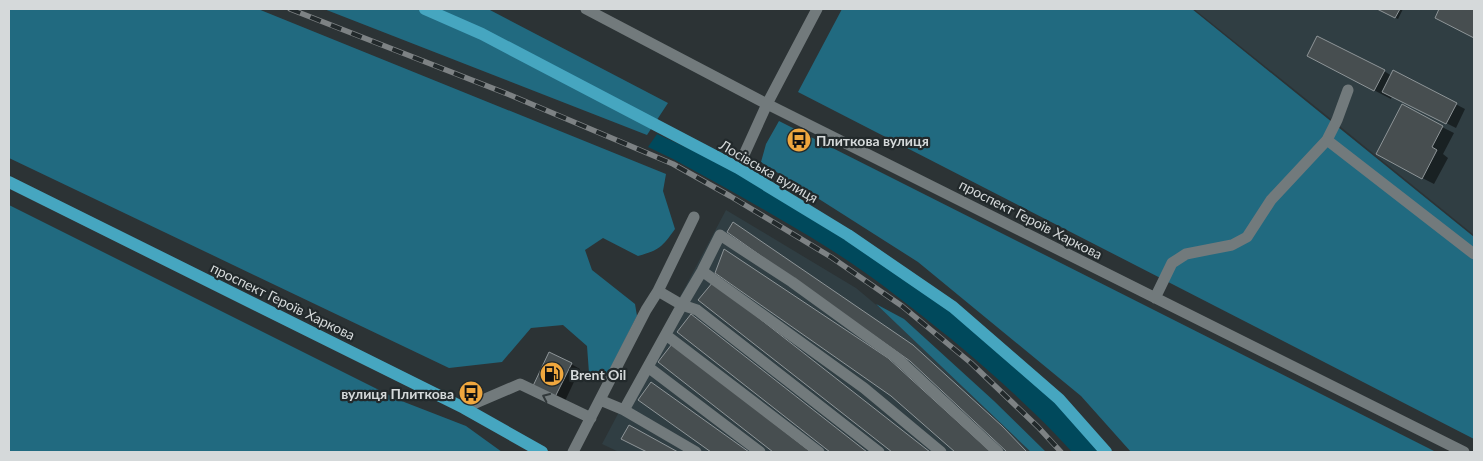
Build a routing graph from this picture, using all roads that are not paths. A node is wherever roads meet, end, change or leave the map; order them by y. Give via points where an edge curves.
1 (425, 9) edge
2 (586, 9) edge
3 (817, 9) edge
4 (1348, 90) dead end
5 (768, 104) junction
6 (1327, 140) junction
7 (738, 168) junction
8 (9, 182) edge
9 (694, 217) dead end
10 (1474, 254) edge
11 (702, 271) junction
12 (658, 291) junction
13 (1155, 298) junction
14 (682, 305) junction
15 (666, 335) junction
16 (648, 367) junction
17 (600, 400) junction
18 (464, 408) junction
19 (624, 410) junction
20 (590, 418) junction
21 (542, 452) edge
22 (572, 452) edge
23 (696, 452) edge
24 (760, 452) edge
25 (818, 452) edge
26 (879, 452) edge
27 (941, 452) edge
28 (998, 452) edge
29 (1106, 452) edge
30 (1464, 452) edge

1 - 7 main road, Лосівська вулиця via 482,34
2 - 5 street, проспект Героїв Харкова
3 - 5 street
4 - 6 street
5 - 7 street
5 - 13 street, проспект Героїв Харкова
6 - 10 street
6 - 13 street via 1271,200 1247,237 1232,245 1186,254 1172,263
7 - 29 main road, Лосівська вулиця via 848,235 953,308 1059,399
8 - 18 main road, проспект Героїв Харкова
9 - 12 street
11 - 14 street
11 - 27 street via 864,388
11 - 28 street via 720,235 792,282 896,358
12 - 14 street
12 - 17 street
13 - 30 street, проспект Героїв Харкова
14 - 15 street
14 - 26 street via 697,310
15 - 16 street
15 - 25 street
16 - 19 street
16 - 24 street
17 - 19 street
17 - 20 street
20 -> 18 street via 520,384
18 - 21 main road, проспект Героїв Харкова
19 - 23 street
20 - 22 street

